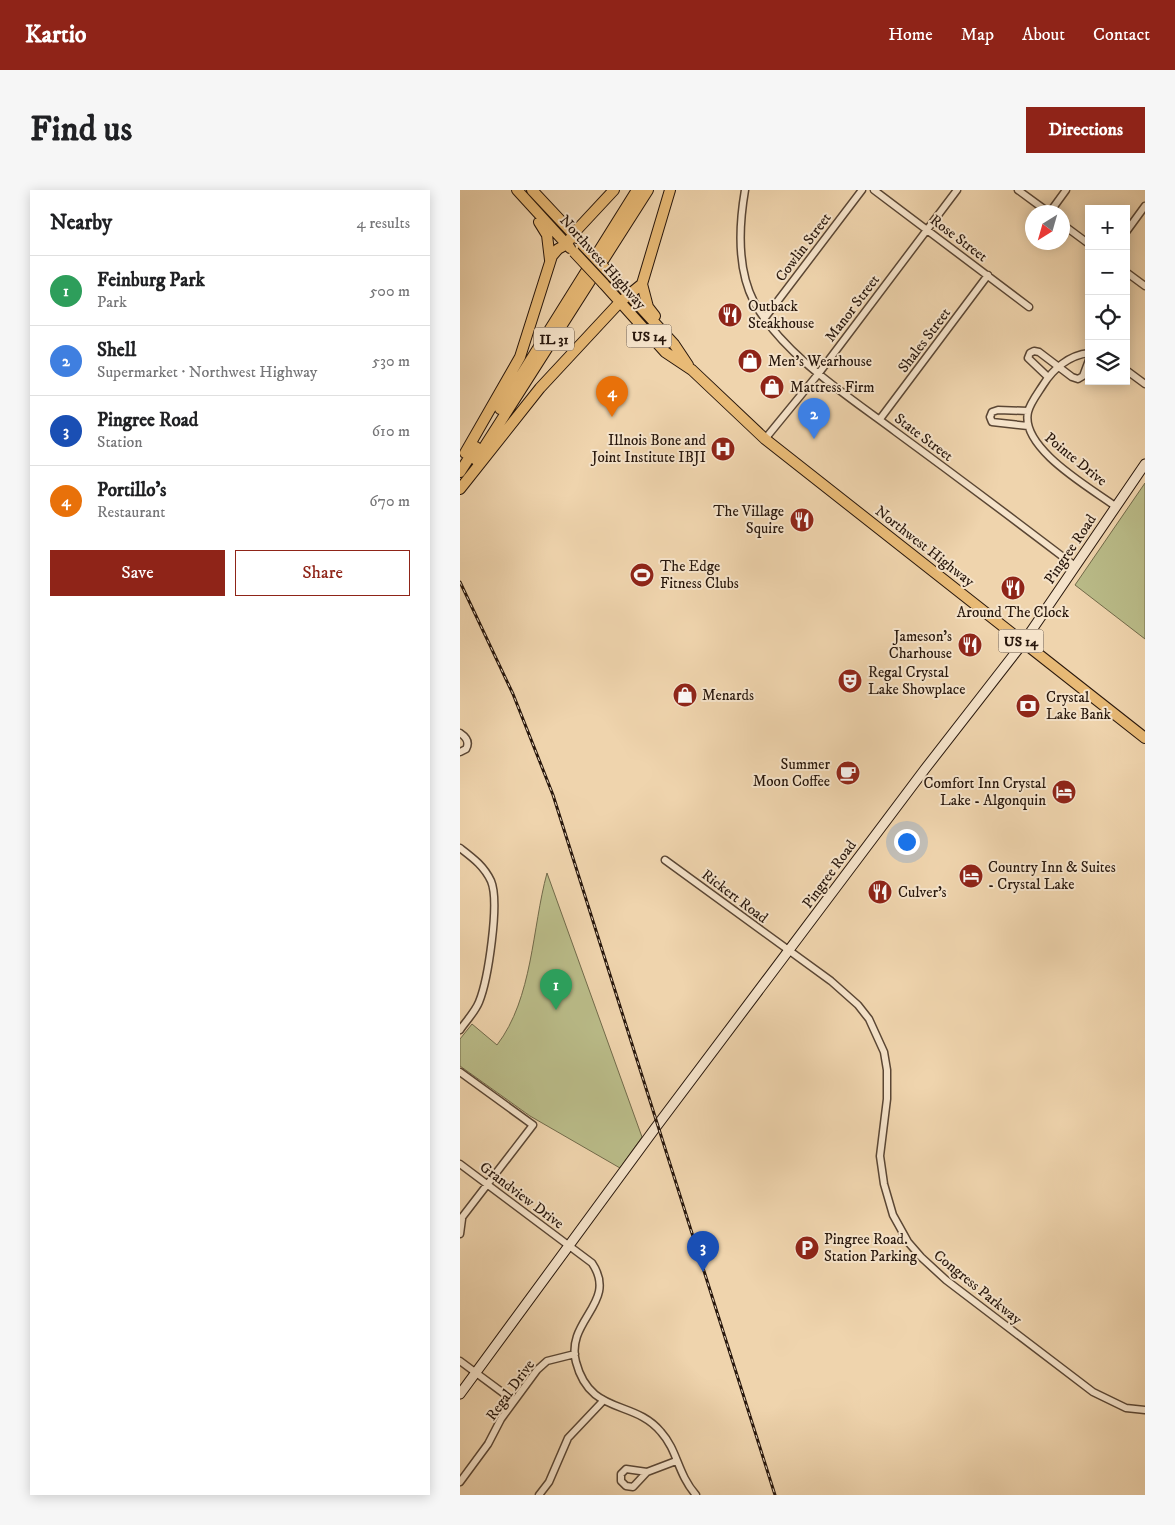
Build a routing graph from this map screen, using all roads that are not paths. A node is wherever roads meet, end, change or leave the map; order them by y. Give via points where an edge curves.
1 (532, 190) edge
2 (614, 190) edge
3 (637, 190) edge
4 (648, 190) edge
5 (670, 190) edge
6 (745, 190) edge
7 (862, 190) edge
8 (874, 190) edge
9 (957, 190) edge
10 (1018, 190) edge
11 (1066, 190) edge
12 (518, 192) edge
13 (1039, 205) edge
14 (1054, 205) edge
15 (1145, 206) edge
16 (1130, 227) edge
17 (926, 229) junction
18 (1070, 230) edge
19 (573, 234) junction
20 (1085, 241) edge
21 (567, 244) junction
22 (550, 261) junction
23 (988, 275) junction
24 (1130, 275) edge
25 (642, 284) junction
26 (1145, 286) edge
27 (628, 295) junction
28 (620, 302) junction
29 (1029, 307) dead end
30 (764, 319) junction
31 (674, 344) junction
32 (1085, 354) edge
33 (1058, 367) junction
34 (692, 370) junction
35 (1085, 371) edge
36 (819, 373) junction
37 (1130, 373) edge
38 (1048, 377) junction
39 (1145, 384) edge
40 (1028, 411) junction
41 (880, 419) junction
42 (1028, 426) junction
43 (766, 439) junction
44 (460, 461) edge
45 (1145, 464) edge
46 (460, 472) edge
47 (460, 488) edge
48 (1115, 506) junction
49 (1075, 566) junction
50 (1023, 643) junction
51 (460, 733) edge
52 (1145, 738) edge
53 (460, 752) edge
54 (460, 848) edge
55 (665, 860) dead end
56 (790, 952) junction
57 (460, 1030) edge
58 (460, 1072) edge
59 (460, 1164) edge
60 (488, 1185) junction
61 (461, 1219) edge
62 (460, 1234) edge
63 (569, 1245) junction
64 (575, 1354) junction
65 (460, 1361) edge
66 (475, 1373) junction
67 (460, 1394) edge
68 (514, 1401) junction
69 (603, 1401) junction
70 (1145, 1410) edge
71 (676, 1461) junction
72 (647, 1472) dead end
73 (460, 1482) edge
74 (539, 1495) edge
75 (696, 1495) edge

1 - 19 main road, Northwest Highway / US 14
2 - 19 main road
3 - 46 main road, IL 31
4 - 47 main road, IL 31
5 - 25 main road
6 - 30 street, State Street via 740,225 744,265 753,300
7 - 30 street, Cowlin Street
8 - 17 street, Rose Street
9 - 17 street, Manor Street
10 - 13 street
11 - 14 street
12 - 21 main road, Northwest Highway / US 14
12 - 22 main road via 547,235
15 - 16 street
17 - 23 street, Rose Street
17 - 36 street, Manor Street
18 - 20 street
19 - 21 main road
19 - 27 main road, Northwest Highway / US 14, bridge
21 - 22 main road via 558,249
21 - 28 main road, Northwest Highway / US 14, bridge
22 - 44 main road via 520,358
23 - 29 street, Rose Street
23 - 41 street, Shales Street
24 - 26 street
25 - 27 main road
25 - 31 main road via 648,307
27 - 28 main road
27 - 31 main road, Northwest Highway / US 14
28 - 34 main road, Northwest Highway / US 14 via 665,352
28 - 47 main road via 529,400
30 - 36 street, State Street via 787,346
31 - 34 main road, Northwest Highway / US 14
32 - 33 street via 1071,358
33 - 35 street via 1078,379
33 - 38 street
33 - 38 street via 1039,352 1030,353 1030,362
34 - 43 main road, Northwest Highway / US 14
36 - 41 street, State Street
36 - 43 street, Manor Street
37 - 39 street
38 - 40 street
40 - 42 street, Pointe Drive
40 - 42 street, Pointe Drive via 998,410 990,417 998,424
41 - 49 street, State Street
42 - 48 street, Pointe Drive via 1033,440 1044,453
43 - 50 main road, Northwest Highway / US 14
45 - 48 street, Pingree Road
48 - 49 street, Pingree Road
49 - 50 street, Pingree Road
50 - 52 main road, Northwest Highway / US 14
50 - 56 street, Pingree Road
51 - 53 street via 468,744
54 - 57 street via 486,871 492,883 495,910 480,1001
55 - 56 street, Rickert Road
56 - 63 street, Pingree Road
56 - 70 street, Congress Parkway via 858,1005 878,1035 887,1070 881,1169 893,1215 908,1242 946,1280 1093,1392 1126,1408
58 - 60 street via 533,1125
59 - 60 street, Grandview Drive
60 - 61 street
60 - 63 street, Grandview Drive
61 - 62 street
63 - 64 street, Grandview Drive via 592,1263 598,1272 600,1287 597,1301 577,1332
63 - 66 street, Pingree Road
64 - 68 street, Regal Drive via 547,1361
64 - 69 street via 580,1375 588,1389
65 - 66 street
66 - 67 street, Pingree Road
66 - 68 street
68 - 73 street, Regal Drive
69 - 71 street via 638,1415 655,1426 670,1445
69 - 74 street via 568,1438 549,1482
71 - 72 street
71 - 75 street via 686,1483

